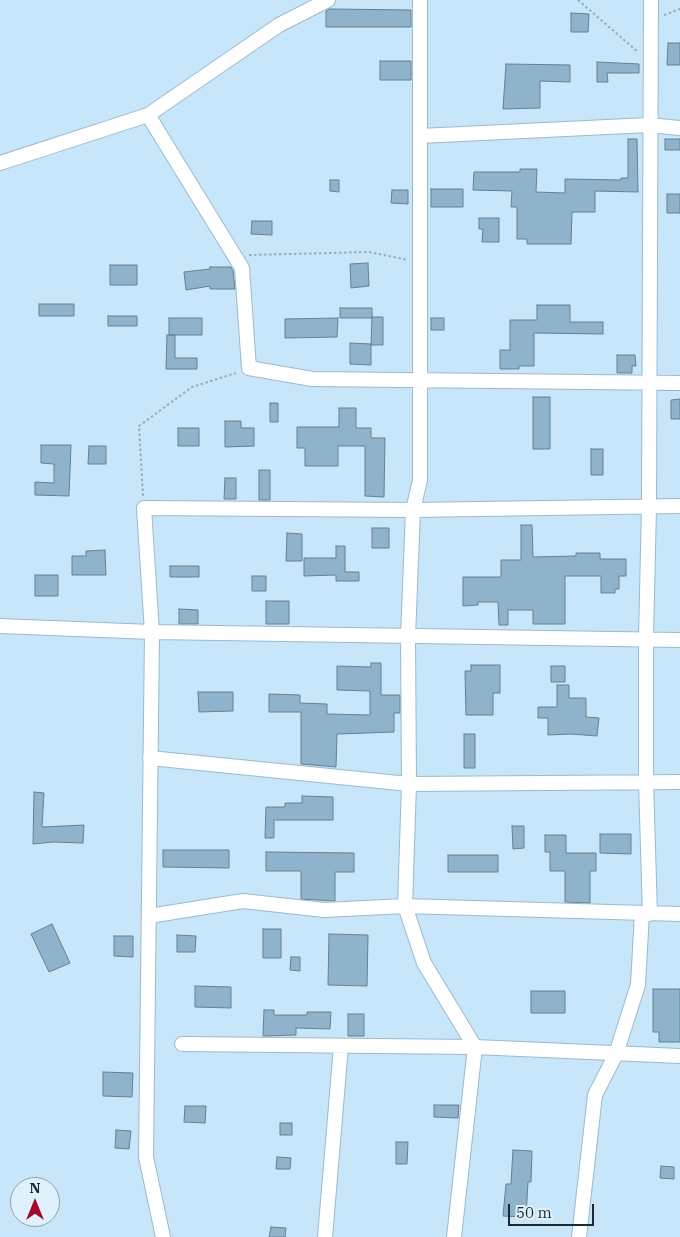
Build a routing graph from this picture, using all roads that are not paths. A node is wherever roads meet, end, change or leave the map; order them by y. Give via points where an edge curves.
1 (328, 0) edge
2 (420, 0) edge
3 (651, 0) edge
4 (148, 114) junction
5 (649, 125) junction
6 (680, 128) edge
7 (420, 136) junction
8 (0, 163) edge
9 (419, 380) junction
10 (649, 383) junction
11 (680, 383) edge
12 (649, 506) junction
13 (680, 506) edge
14 (413, 510) junction
15 (0, 626) edge
16 (152, 632) junction
17 (408, 637) junction
18 (646, 638) junction
19 (680, 640) edge
20 (150, 758) junction
21 (646, 782) junction
22 (680, 782) edge
23 (409, 784) junction
24 (405, 906) junction
25 (646, 913) junction
26 (680, 914) edge
27 (149, 916) junction
28 (182, 1044) dead end
29 (341, 1046) junction
30 (474, 1047) junction
31 (616, 1054) junction
32 (680, 1056) edge
33 (163, 1237) edge
34 (325, 1237) edge
35 (454, 1237) edge
36 (579, 1237) edge

1 - 4 street via 279,25
2 - 7 street
3 - 5 street
4 - 8 street
4 - 9 street via 242,268 249,368 312,379
5 - 6 street
5 - 7 street
5 - 10 street
7 - 9 street
9 - 10 street
9 - 14 street via 420,480
10 - 11 street
10 - 12 street
12 - 13 street
12 - 14 street
12 - 18 street
14 - 16 street via 144,508
14 - 17 street
15 - 16 street
16 - 17 street
16 - 20 street
17 - 18 street
17 - 23 street
18 - 19 street
18 - 21 street
20 - 23 street
20 - 27 street
21 - 22 street
21 - 23 street
21 - 25 street
23 - 24 street
24 - 25 street
24 - 27 street via 324,910 242,901
24 - 30 street via 424,963
25 - 26 street
25 - 31 street via 638,985
27 - 33 street via 146,1157
28 - 29 street
29 - 30 street
29 - 34 street
30 - 31 street
30 - 35 street
31 - 32 street
31 - 36 street via 596,1095

